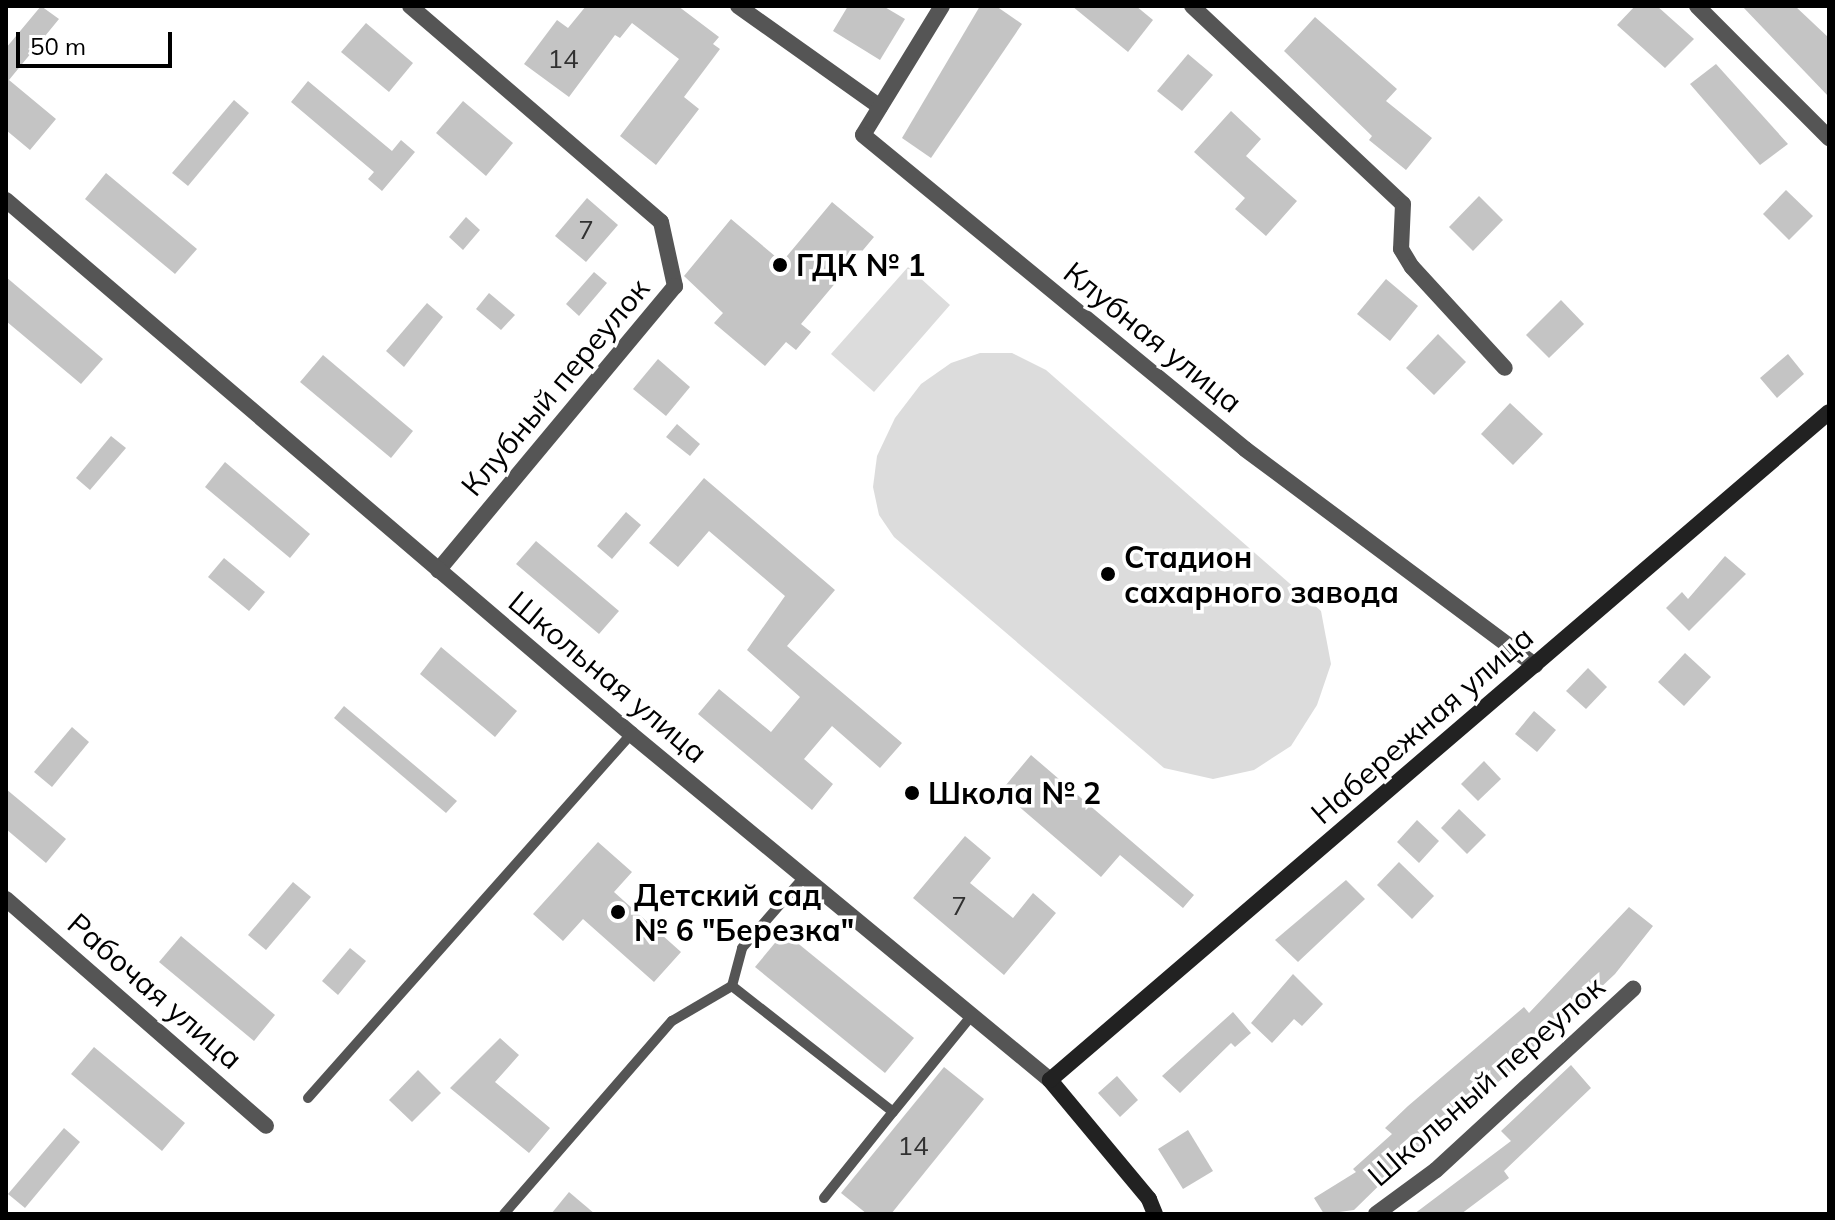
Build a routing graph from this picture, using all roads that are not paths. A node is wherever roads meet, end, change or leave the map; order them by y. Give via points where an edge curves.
1 (410, 6) edge
2 (738, 6) edge
3 (942, 6) edge
4 (1192, 6) edge
5 (1697, 6) edge
6 (880, 107) junction
7 (1829, 138) edge
8 (6, 200) edge
9 (1505, 368) dead end
10 (1825, 420) edge
11 (438, 570) junction
12 (1535, 665) junction
13 (631, 734) junction
14 (804, 877) junction
15 (6, 899) edge
16 (732, 986) junction
17 (1633, 989) dead end
18 (972, 1015) junction
19 (1050, 1080) junction
20 (308, 1098) dead end
21 (893, 1112) junction
22 (266, 1126) dead end
23 (824, 1198) dead end
24 (504, 1214) edge
25 (1155, 1214) edge
26 (1376, 1214) edge

1 - 11 street, Клубный переулок via 661,222 675,286
2 - 6 street
3 - 6 street, Клубная улица
4 - 9 street via 1403,204 1401,249 1412,267
5 - 7 street
6 - 12 street, Клубная улица via 863,135 1245,449
8 - 11 street, Школьная улица
10 - 12 street, Набережная улица
11 - 13 street, Школьная улица
12 - 19 street, Набережная улица
13 - 14 street, Школьная улица
13 - 20 lane
14 - 16 lane via 742,948
14 - 18 street, Школьная улица
15 - 22 street, Рабочая улица
16 - 21 lane
16 - 24 lane via 672,1021
17 - 26 street, Школьный переулок via 1436,1170
18 - 19 street, Школьная улица
18 - 21 lane
19 - 25 street, Школьная улица via 1149,1199
21 - 23 lane

